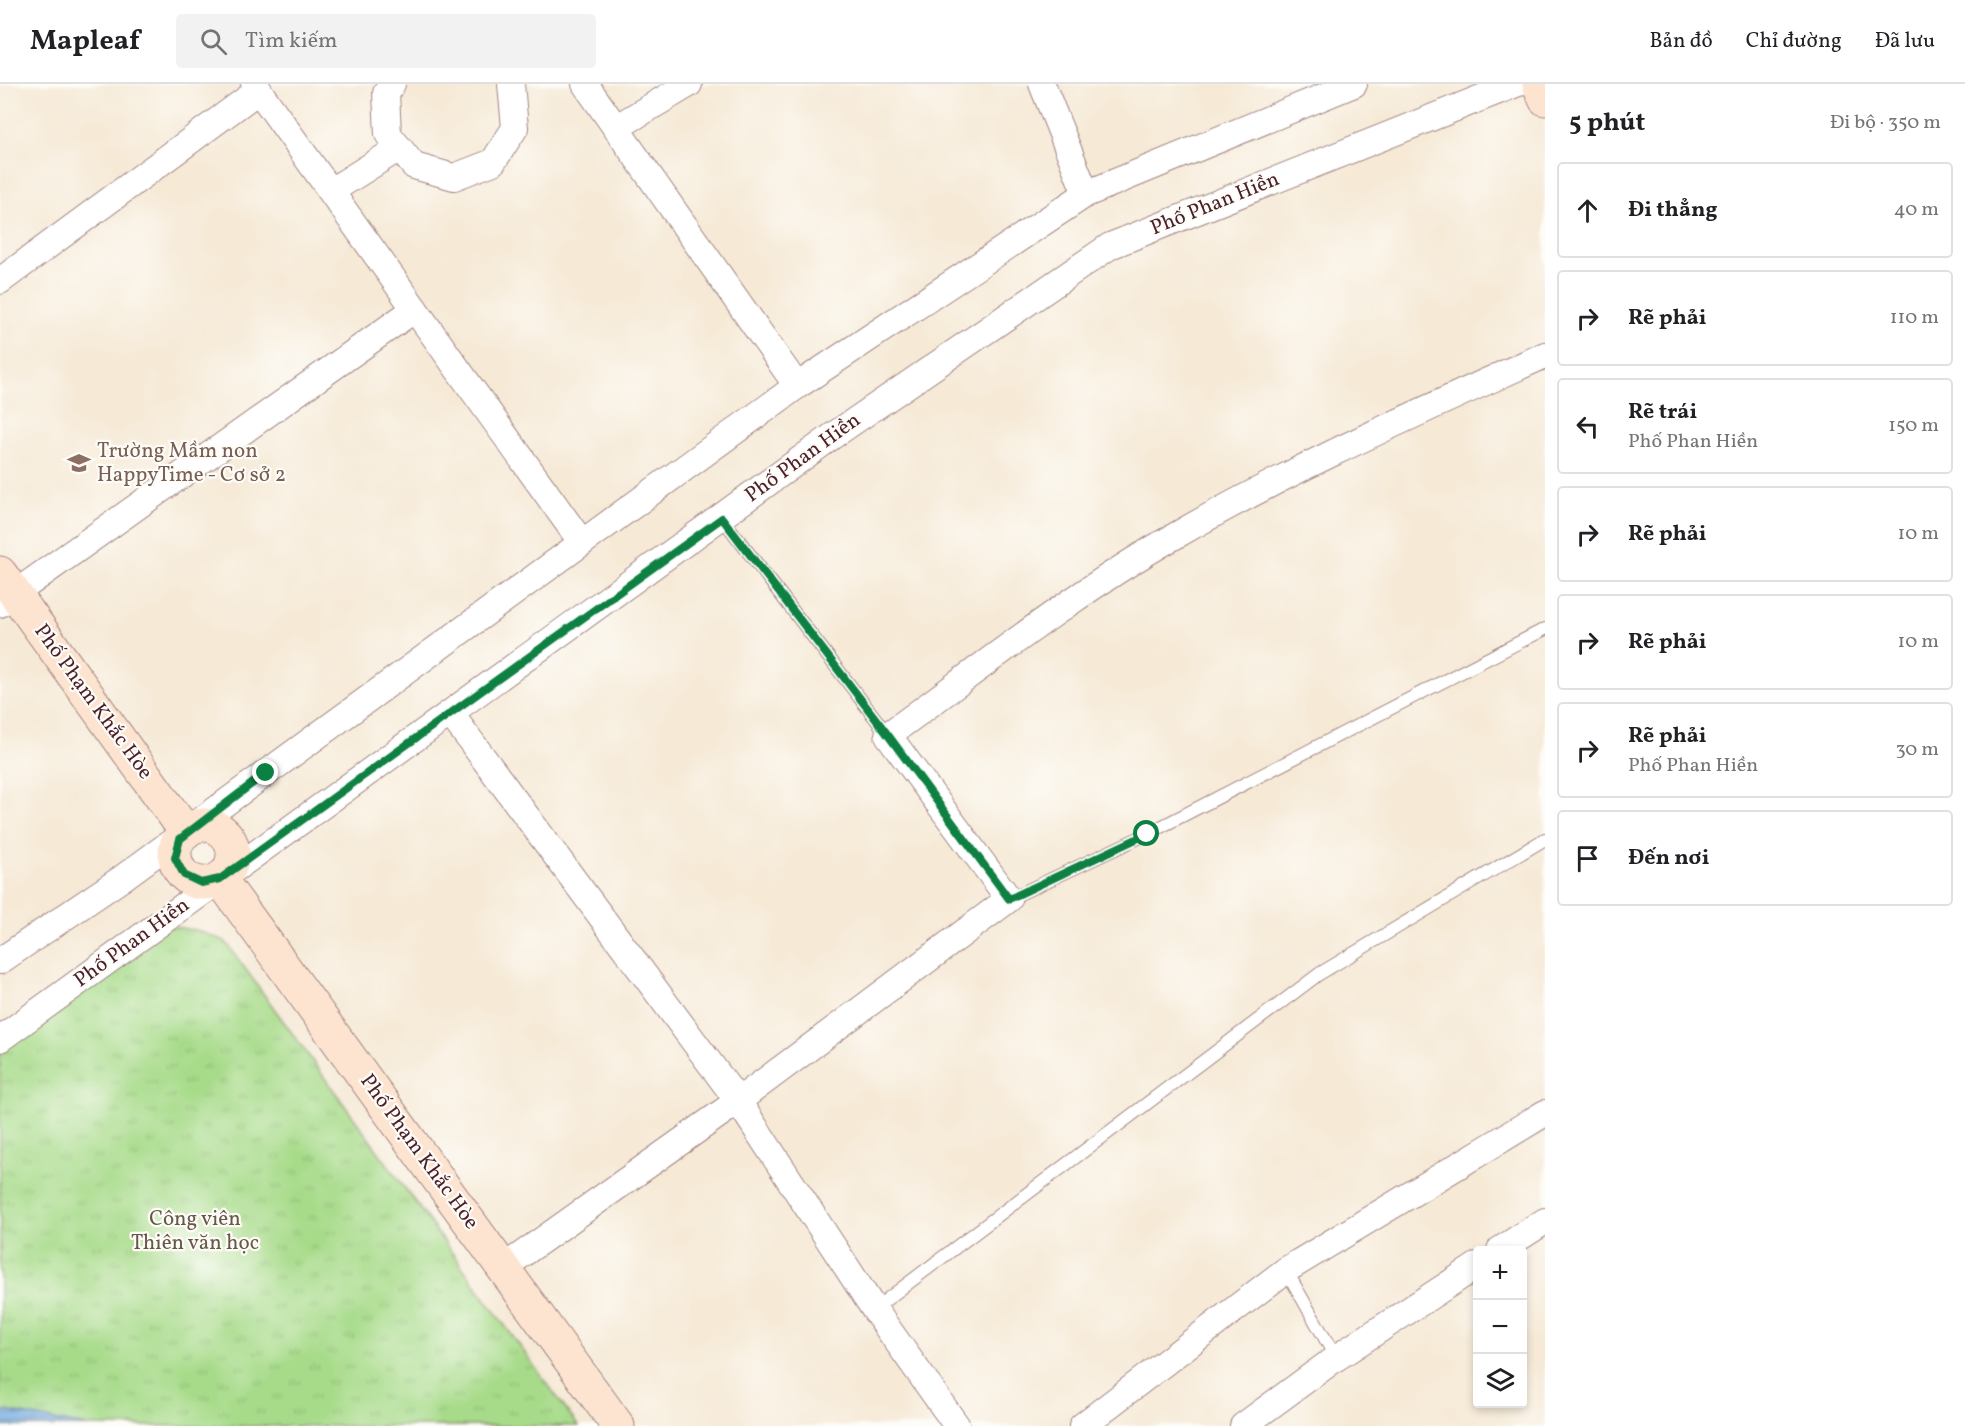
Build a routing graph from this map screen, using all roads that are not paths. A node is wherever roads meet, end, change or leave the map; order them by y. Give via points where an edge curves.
1 (392, 84) edge
2 (511, 84) edge
3 (585, 84) edge
4 (689, 84) edge
5 (1042, 84) edge
6 (1354, 84) edge
7 (1516, 84) edge
8 (1539, 84) edge
9 (256, 87) edge
10 (1545, 99) edge
11 (617, 127) junction
12 (399, 148) junction
13 (331, 191) junction
14 (1086, 194) junction
15 (0, 281) edge
16 (415, 309) junction
17 (1545, 355) edge
18 (797, 386) junction
19 (722, 518) junction
20 (582, 543) junction
21 (5, 590) edge
22 (1545, 628) edge
23 (450, 713) junction
24 (888, 735) junction
25 (186, 832) junction
26 (1545, 839) edge
27 (220, 879) junction
28 (1009, 899) junction
29 (0, 961) edge
30 (0, 1039) edge
31 (738, 1101) junction
32 (1545, 1113) edge
33 (1545, 1221) edge
34 (1508, 1246) edge
35 (503, 1268) junction
36 (1473, 1268) edge
37 (1286, 1270) junction
38 (874, 1309) junction
39 (1336, 1358) junction
40 (618, 1426) edge
41 (957, 1426) edge
42 (1082, 1426) edge
43 (1243, 1426) edge

1 - 12 street via 386,93 388,134
2 - 12 street via 515,128 493,162 454,177 414,166
3 - 11 street
4 - 11 street
5 - 14 street
6 - 14 street
7 - 19 street, Phố Phan Hiền via 1110,246 834,435
8 - 10 street
9 - 13 street
9 - 15 street
11 - 18 street
12 - 13 street
13 - 16 street
14 - 18 street
16 - 20 street
16 - 21 street
17 - 24 street via 1317,459 1173,536 1064,607
18 - 20 street
19 - 23 street, Phố Phan Hiền
19 - 24 lane
20 - 25 street
21 - 25 street, Phố Phạm Khắc Hòe
22 - 28 lane via 1147,834
23 - 27 street, Phố Phan Hiền
23 - 31 street
24 - 28 street
25 - 27 street via 203,825 228,838 233,855
25 - 29 street
26 - 38 lane via 1319,974
27 - 30 street, Phố Phan Hiền
27 - 35 street, Phố Phạm Khắc Hòe
28 - 31 street
31 - 35 street
31 - 38 street
32 - 37 street
33 - 34 street
35 - 40 street, Phố Phạm Khắc Hòe
36 - 39 street
37 - 39 lane
37 - 42 street
38 - 41 street
39 - 43 street

